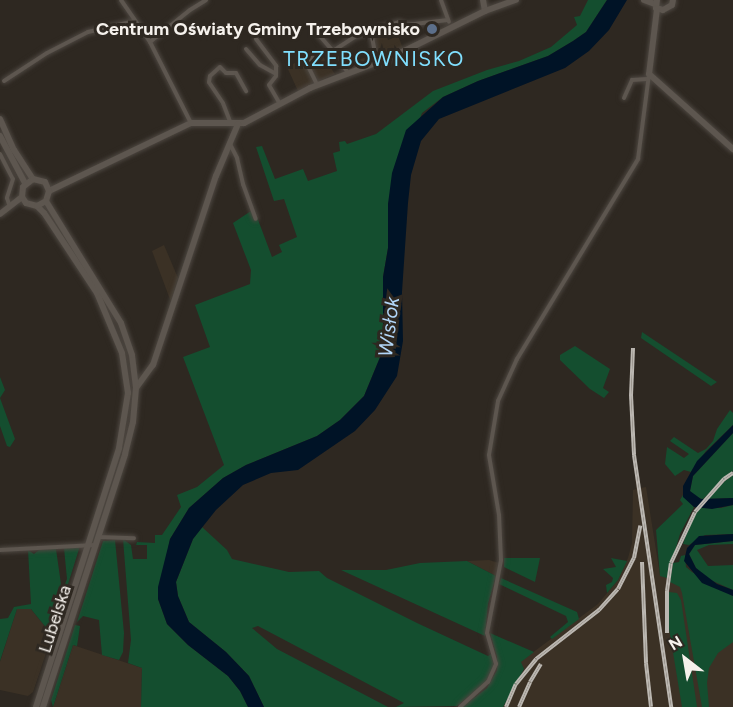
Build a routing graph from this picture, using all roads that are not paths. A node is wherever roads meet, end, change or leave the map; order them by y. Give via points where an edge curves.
1 (121, 0) edge
2 (206, 0) edge
3 (441, 0) edge
4 (483, 0) edge
5 (516, 0) edge
6 (645, 1) edge
7 (674, 1) edge
8 (658, 8) edge
9 (485, 11) junction
10 (135, 21) junction
11 (448, 21) junction
12 (436, 23) junction
13 (452, 28) junction
14 (371, 32) junction
15 (441, 33) junction
16 (319, 36) dead end
17 (256, 39) dead end
18 (150, 42) junction
19 (246, 49) dead end
20 (333, 51) junction
21 (313, 57) dead end
22 (377, 63) junction
23 (348, 73) junction
24 (276, 74) junction
25 (648, 76) junction
26 (4, 81) dead end
27 (317, 85) junction
28 (246, 91) dead end
29 (624, 98) dead end
30 (280, 104) junction
31 (0, 119) edge
32 (191, 123) junction
33 (234, 124) junction
34 (0, 136) edge
35 (230, 144) junction
36 (733, 149) edge
37 (0, 154) edge
38 (33, 179) junction
39 (25, 183) junction
40 (48, 189) junction
41 (24, 200) junction
42 (46, 201) junction
43 (38, 206) junction
44 (10, 208) junction
45 (0, 213) edge
46 (256, 219) dead end
47 (121, 323) junction
48 (113, 327) junction
49 (134, 372) junction
50 (142, 376) junction
51 (136, 388) junction
52 (134, 538) dead end
53 (94, 542) junction
54 (0, 550) edge
55 (461, 706) edge
56 (36, 707) edge
57 (43, 707) edge

1 - 10 street
2 - 18 street
3 - 11 street
4 - 9 main road
5 - 9 main road
6 - 8 main road
7 - 8 main road
8 - 25 main road
9 - 13 main road
10 - 18 street
10 - 26 street via 88,32
11 - 12 street
11 - 13 street
12 - 14 street via 399,22
12 - 15 street
13 - 15 main road
14 - 20 street via 356,36
14 - 22 street
15 - 22 main road
16 - 20 street
17 - 24 street via 274,61
18 - 32 street
19 - 24 street via 260,65
20 - 23 street
21 - 27 street via 306,62
22 - 23 main road
23 - 27 main road
24 - 30 street via 269,85
25 - 29 street via 632,80
25 - 36 main road
25 - 55 street via 638,159 517,359 498,400 489,457 499,515 501,560 487,633 496,664 488,682
27 - 30 main road
28 - 33 street via 236,73 226,73 220,67 210,76 209,82
30 - 33 main road
31 - 38 main road
32 - 33 main road
32 - 40 main road
33 - 35 main road
34 - 39 main road
35 - 46 street
35 - 50 main road via 203,212 153,365
37 - 44 street via 13,179 7,198
38 - 39 main road
38 - 40 main road via 41,180
39 - 41 main road
40 - 42 main road
41 - 43 main road
41 - 44 main road
42 - 43 main road
42 - 47 main road
43 - 48 main road via 89,280
44 - 45 main road
47 - 48 main road via 114,321
47 - 49 main road via 130,345
48 - 53 main road via 126,373 126,415
49 - 50 main road
49 - 51 main road
50 - 51 main road
51 - 53 main road via 130,435
52 - 53 street
53 - 54 street
53 - 56 main road, Lubelska
53 - 57 main road, Lubelska

